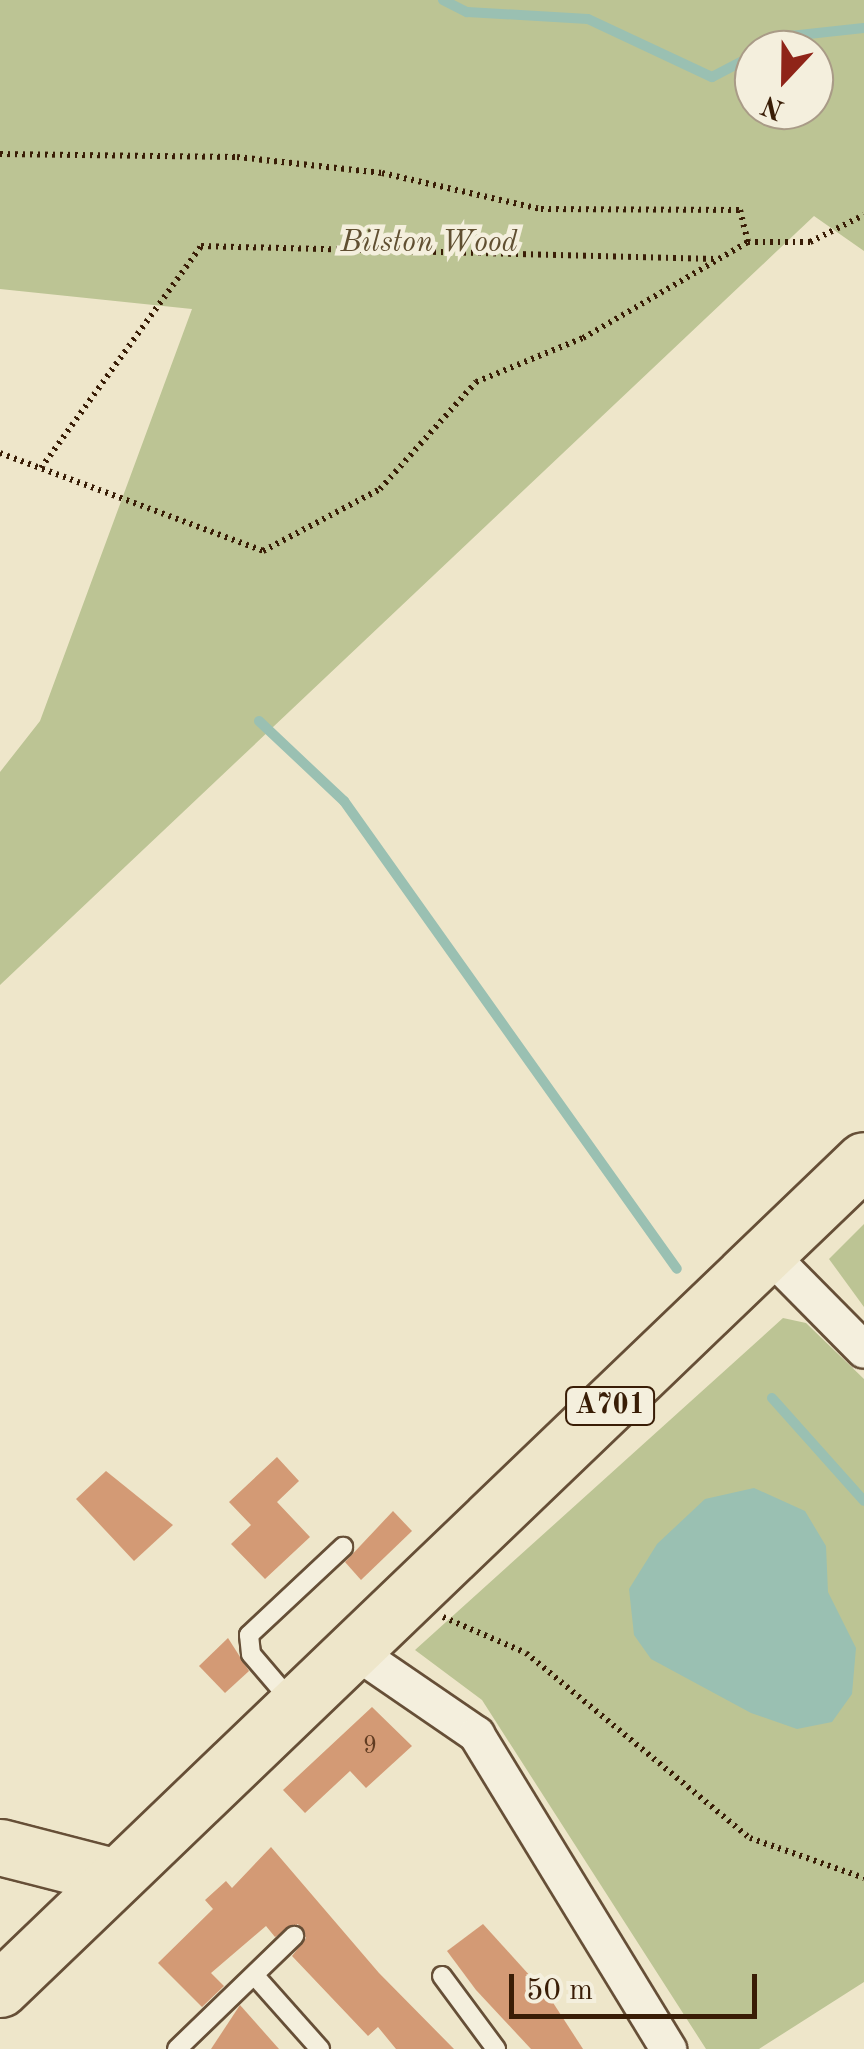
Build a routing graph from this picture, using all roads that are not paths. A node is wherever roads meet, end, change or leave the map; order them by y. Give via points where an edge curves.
1 (864, 1160) edge
2 (768, 1253) junction
3 (864, 1350) edge
4 (342, 1548) dead end
5 (355, 1651) junction
6 (296, 1706) junction
7 (0, 1847) edge
8 (113, 1876) junction
9 (294, 1936) dead end
10 (255, 1976) junction
11 (442, 1976) dead end
12 (0, 1989) edge
13 (177, 2049) edge
14 (320, 2049) edge
15 (496, 2049) edge
16 (668, 2049) edge

1 - 2 main road, A701
2 - 3 street
2 - 5 main road, A701
4 - 6 lane via 249,1635 251,1654
5 - 6 main road, A701
5 - 16 street via 476,1734
6 - 8 main road, A701
7 - 8 main road
8 - 12 main road, A701
9 - 10 lane
10 - 13 lane
10 - 14 lane
11 - 15 lane

